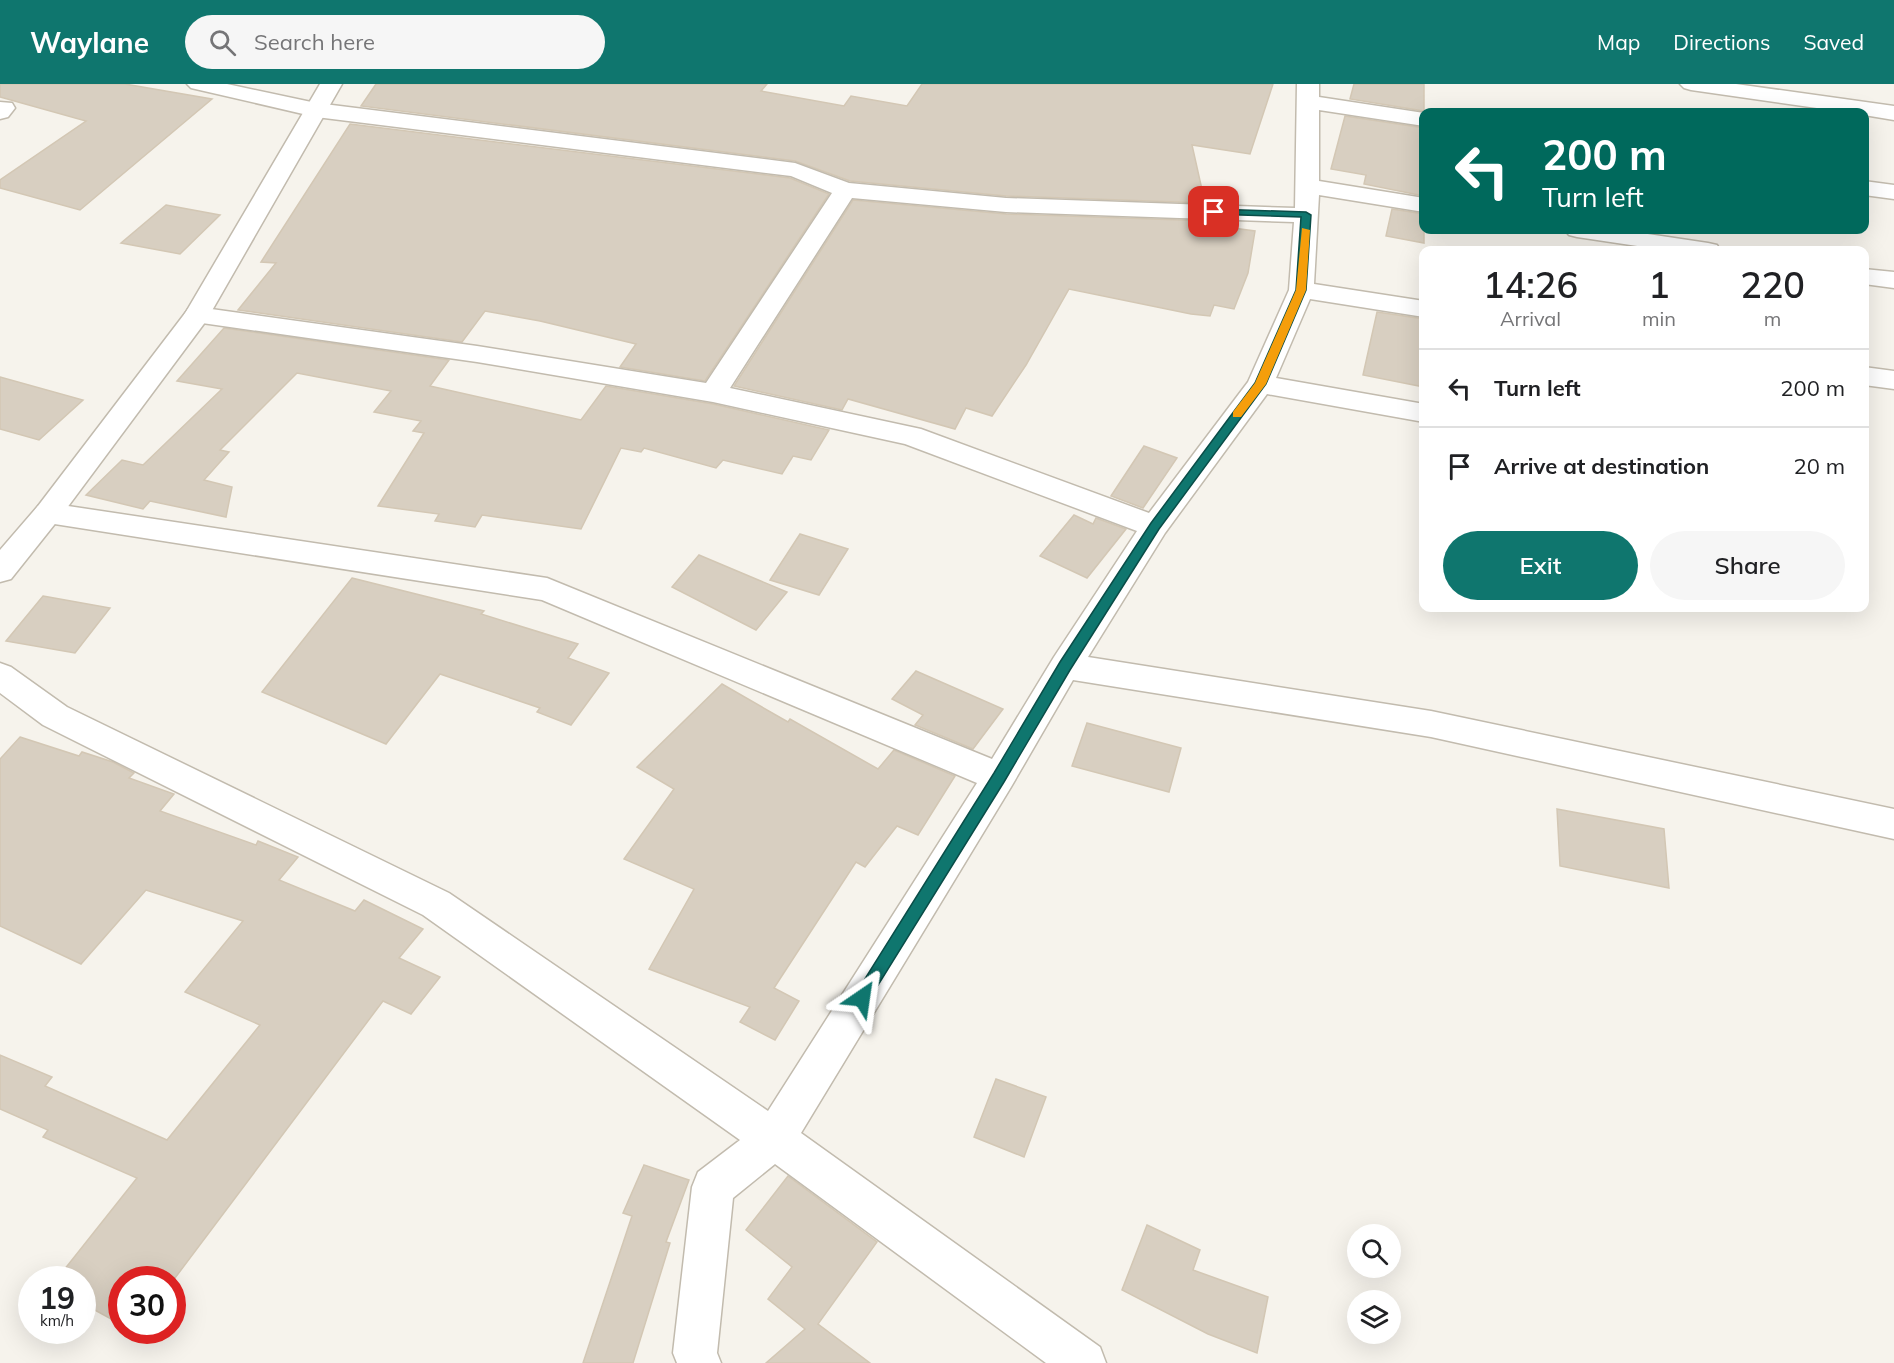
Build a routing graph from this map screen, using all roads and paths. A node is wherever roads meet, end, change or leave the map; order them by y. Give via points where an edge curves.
1 (198, 84) edge
2 (331, 84) edge
3 (1691, 84) edge
4 (1308, 93) edge
5 (0, 108) edge
6 (1859, 108) edge
7 (1869, 109) edge
8 (316, 110) junction
9 (0, 112) edge
10 (1894, 113) edge
11 (1419, 119) edge
12 (1869, 189) edge
13 (845, 190) junction
14 (1894, 192) edge
15 (1307, 200) junction
16 (1419, 205) edge
17 (1603, 234) edge
18 (1682, 246) edge
19 (1869, 277) edge
20 (1894, 280) edge
21 (1301, 290) junction
22 (1419, 308) edge
23 (197, 315) junction
24 (1869, 377) edge
25 (1894, 380) edge
26 (1260, 384) junction
27 (713, 393) junction
28 (1419, 412) edge
29 (48, 513) junction
30 (1155, 526) junction
31 (0, 571) edge
32 (1065, 666) junction
33 (0, 676) edge
34 (999, 777) junction
35 (1894, 824) edge
36 (774, 1139) junction
37 (699, 1363) edge
38 (1084, 1363) edge

1 - 8 street
2 - 8 street
3 - 6 street
4 - 11 street
4 - 15 street
5 - 9 street via 4,108
7 - 10 street
8 - 13 street via 795,170
8 - 23 street
12 - 14 street
13 - 15 street via 1006,205
13 - 27 street
15 - 16 street
15 - 21 street
17 - 18 street
19 - 20 street
21 - 22 street
21 - 26 street
23 - 27 street via 477,354
23 - 29 street
24 - 25 street
26 - 28 street
26 - 30 street
27 - 30 street via 911,436
29 - 31 street
29 - 34 street via 547,589
30 - 32 street
32 - 34 street
32 - 35 street via 1431,724
33 - 36 street via 55,716 436,904
34 - 36 street
36 - 37 street via 713,1187 695,1353
36 - 38 street

